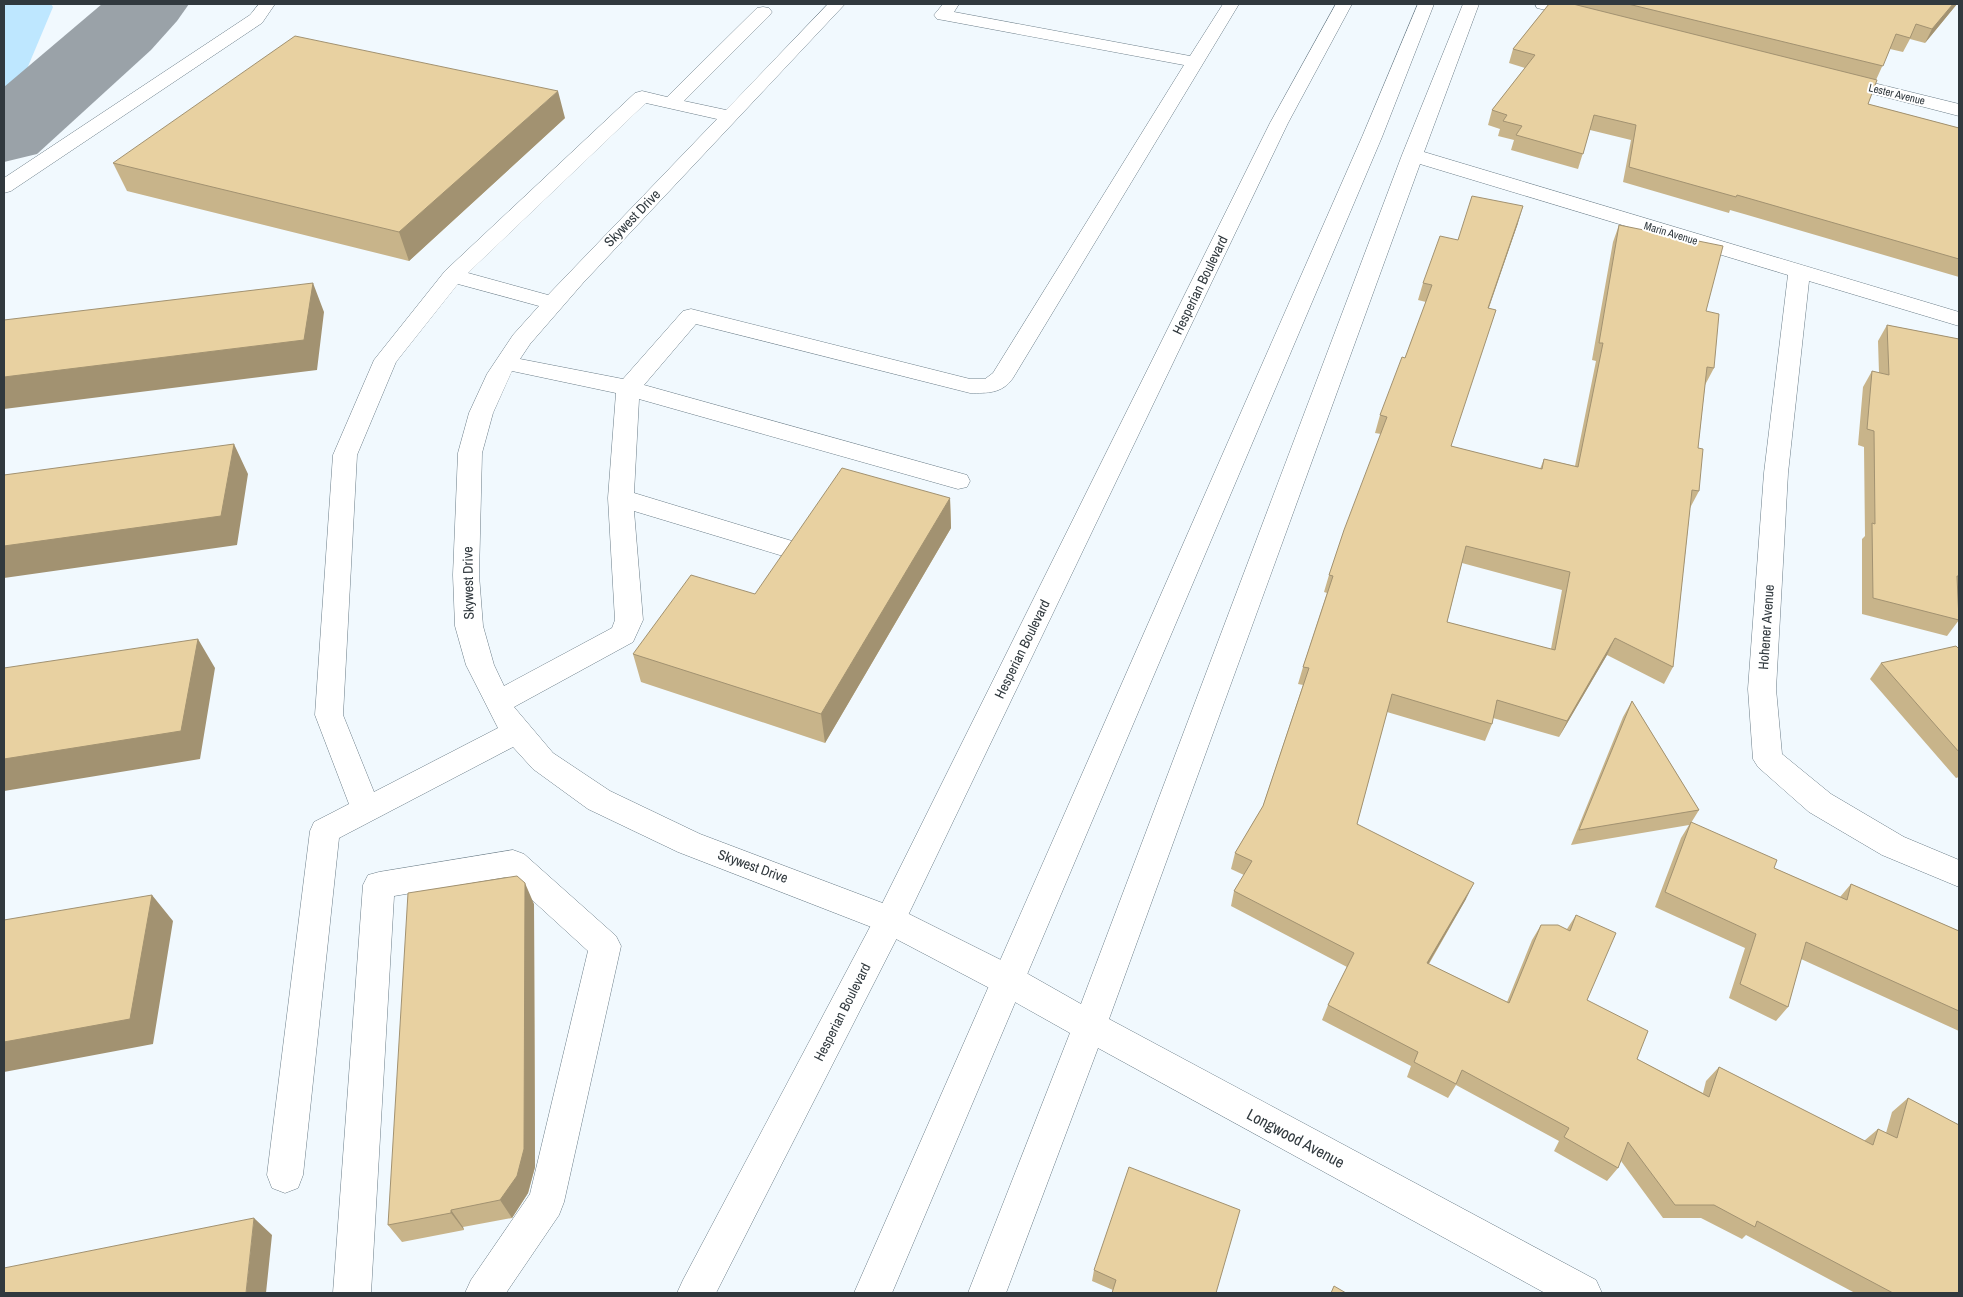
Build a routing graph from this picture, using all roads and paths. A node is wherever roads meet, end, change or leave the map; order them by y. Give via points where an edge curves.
1 (267, 4) edge
2 (837, 4) edge
3 (952, 4) edge
4 (1231, 4) edge
5 (1344, 4) edge
6 (1426, 4) edge
7 (1471, 4) edge
8 (1543, 4) edge
9 (764, 12) dead end
10 (1601, 18) edge
11 (1195, 62) junction
12 (1823, 75) edge
13 (1959, 91) edge
14 (672, 103) junction
15 (1954, 109) edge
16 (729, 116) junction
17 (1412, 156) junction
18 (4, 187) edge
19 (1799, 271) junction
20 (453, 276) junction
21 (553, 303) junction
22 (1959, 319) edge
23 (506, 363) junction
24 (628, 388) junction
25 (958, 481) dead end
26 (621, 498) junction
27 (783, 547) dead end
28 (498, 702) junction
29 (518, 731) junction
30 (366, 810) junction
31 (1959, 874) edge
32 (890, 920) junction
33 (1009, 981) junction
34 (1090, 1027) junction
35 (285, 1175) dead end
36 (352, 1293) edge
37 (484, 1293) edge
38 (696, 1293) edge
39 (873, 1293) edge
40 (987, 1293) edge
41 (1584, 1293) edge

1 - 18 street via 256,19
2 - 16 street, Skywest Drive
3 - 11 street via 942,15
4 - 11 street
5 - 32 street, Hesperian Boulevard via 1279,123
6 - 33 street
7 - 17 street
8 - 10 street
9 - 14 street
11 - 24 street via 1001,378 990,386 970,386 692,316
12 - 15 street, Lester Avenue
13 - 15 street
14 - 16 street
14 - 20 street via 642,97
16 - 21 street, Skywest Drive
17 - 19 street, Marin Avenue
17 - 34 street
19 - 22 street, Marin Avenue
19 - 31 street, Hohener Avenue via 1774,503 1762,689 1768,758 1820,803 1893,846
20 - 21 street
20 - 30 street via 385,360 345,455 329,715
21 - 23 street, Skywest Drive
23 - 24 street
23 - 28 street, Skywest Drive via 481,413 470,453 466,575 469,626 480,665
24 - 25 street
24 - 26 street
26 - 27 street
26 - 28 street via 629,620 623,635
28 - 29 street, Skywest Drive via 505,717
29 - 30 street
29 - 32 street, Skywest Drive via 543,761 598,800 689,843
30 - 35 street via 325,831
32 - 33 street, Skywest Drive
32 - 38 street, Hesperian Boulevard
33 - 34 street, Longwood Avenue
33 - 39 street
34 - 40 street
34 - 41 street, Longwood Avenue
36 - 37 street via 379,885 514,863 605,946 546,1202

